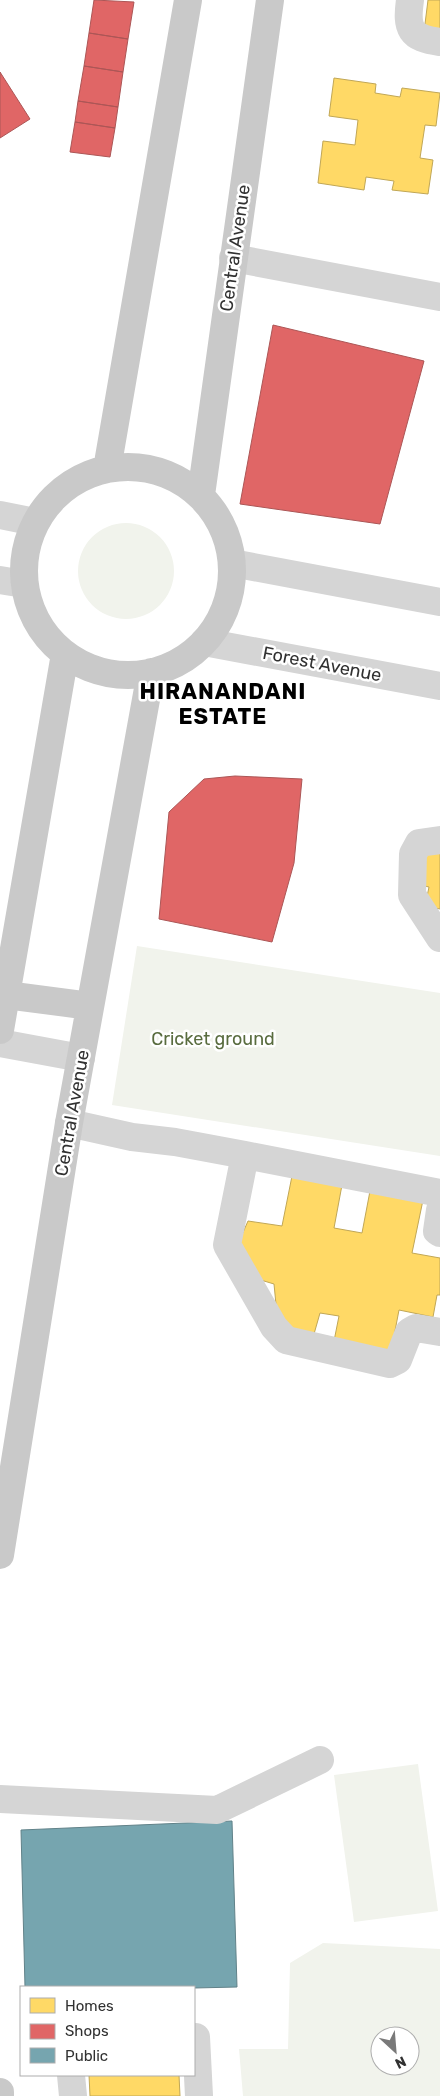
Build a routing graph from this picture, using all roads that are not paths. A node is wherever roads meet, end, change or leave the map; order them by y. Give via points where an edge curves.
1 (188, 0) edge
2 (270, 0) edge
3 (410, 0) edge
4 (440, 42) edge
5 (233, 258) junction
6 (440, 298) edge
7 (107, 469) junction
8 (201, 495) junction
9 (0, 515) edge
10 (35, 522) junction
11 (232, 564) junction
12 (12, 582) edge
13 (440, 602) edge
14 (204, 642) junction
15 (65, 654) junction
16 (151, 672) junction
17 (440, 686) edge
18 (440, 840) edge
19 (440, 938) edge
20 (6, 995) junction
21 (90, 1006) junction
22 (0, 1030) edge
23 (0, 1043) edge
24 (81, 1058) junction
25 (69, 1123) junction
26 (245, 1155) junction
27 (440, 1193) edge
28 (440, 1210) edge
29 (440, 1233) edge
30 (440, 1332) edge
31 (0, 1555) edge
32 (320, 1760) dead end
33 (0, 1799) edge
34 (195, 2038) edge
35 (71, 2076) edge
36 (0, 2092) edge
37 (0, 2096) edge
38 (73, 2096) edge
39 (199, 2096) edge

1 - 7 main road
2 - 5 main road, Central Avenue
3 - 4 street via 407,20 412,30 423,40
5 - 6 street
5 - 8 main road, Central Avenue
7 - 8 main road via 132,466 157,470 180,480
7 - 10 main road via 65,487
8 - 11 main road via 219,519 228,541
9 - 10 street
10 - 12 main road via 23,563
11 - 13 street
11 - 14 main road via 230,592 220,618
12 - 15 main road via 49,641
14 - 16 main road via 171,666
14 - 17 street, Forest Avenue
15 - 16 main road via 84,666 106,673 129,675
15 - 20 main road
16 - 21 main road, Central Avenue
18 - 19 street via 419,843 413,854 412,895
20 - 21 main road
20 - 22 main road
21 - 24 main road, Central Avenue
23 - 24 street
24 - 25 main road, Central Avenue
25 - 26 street via 132,1138
25 - 31 main road, Central Avenue
26 - 27 street
26 - 30 street via 227,1245 270,1320 286,1340 390,1364 398,1360 409,1332 416,1328
28 - 29 street via 437,1231
32 - 33 street via 217,1810
34 - 39 street
35 - 38 street
36 - 37 main road

